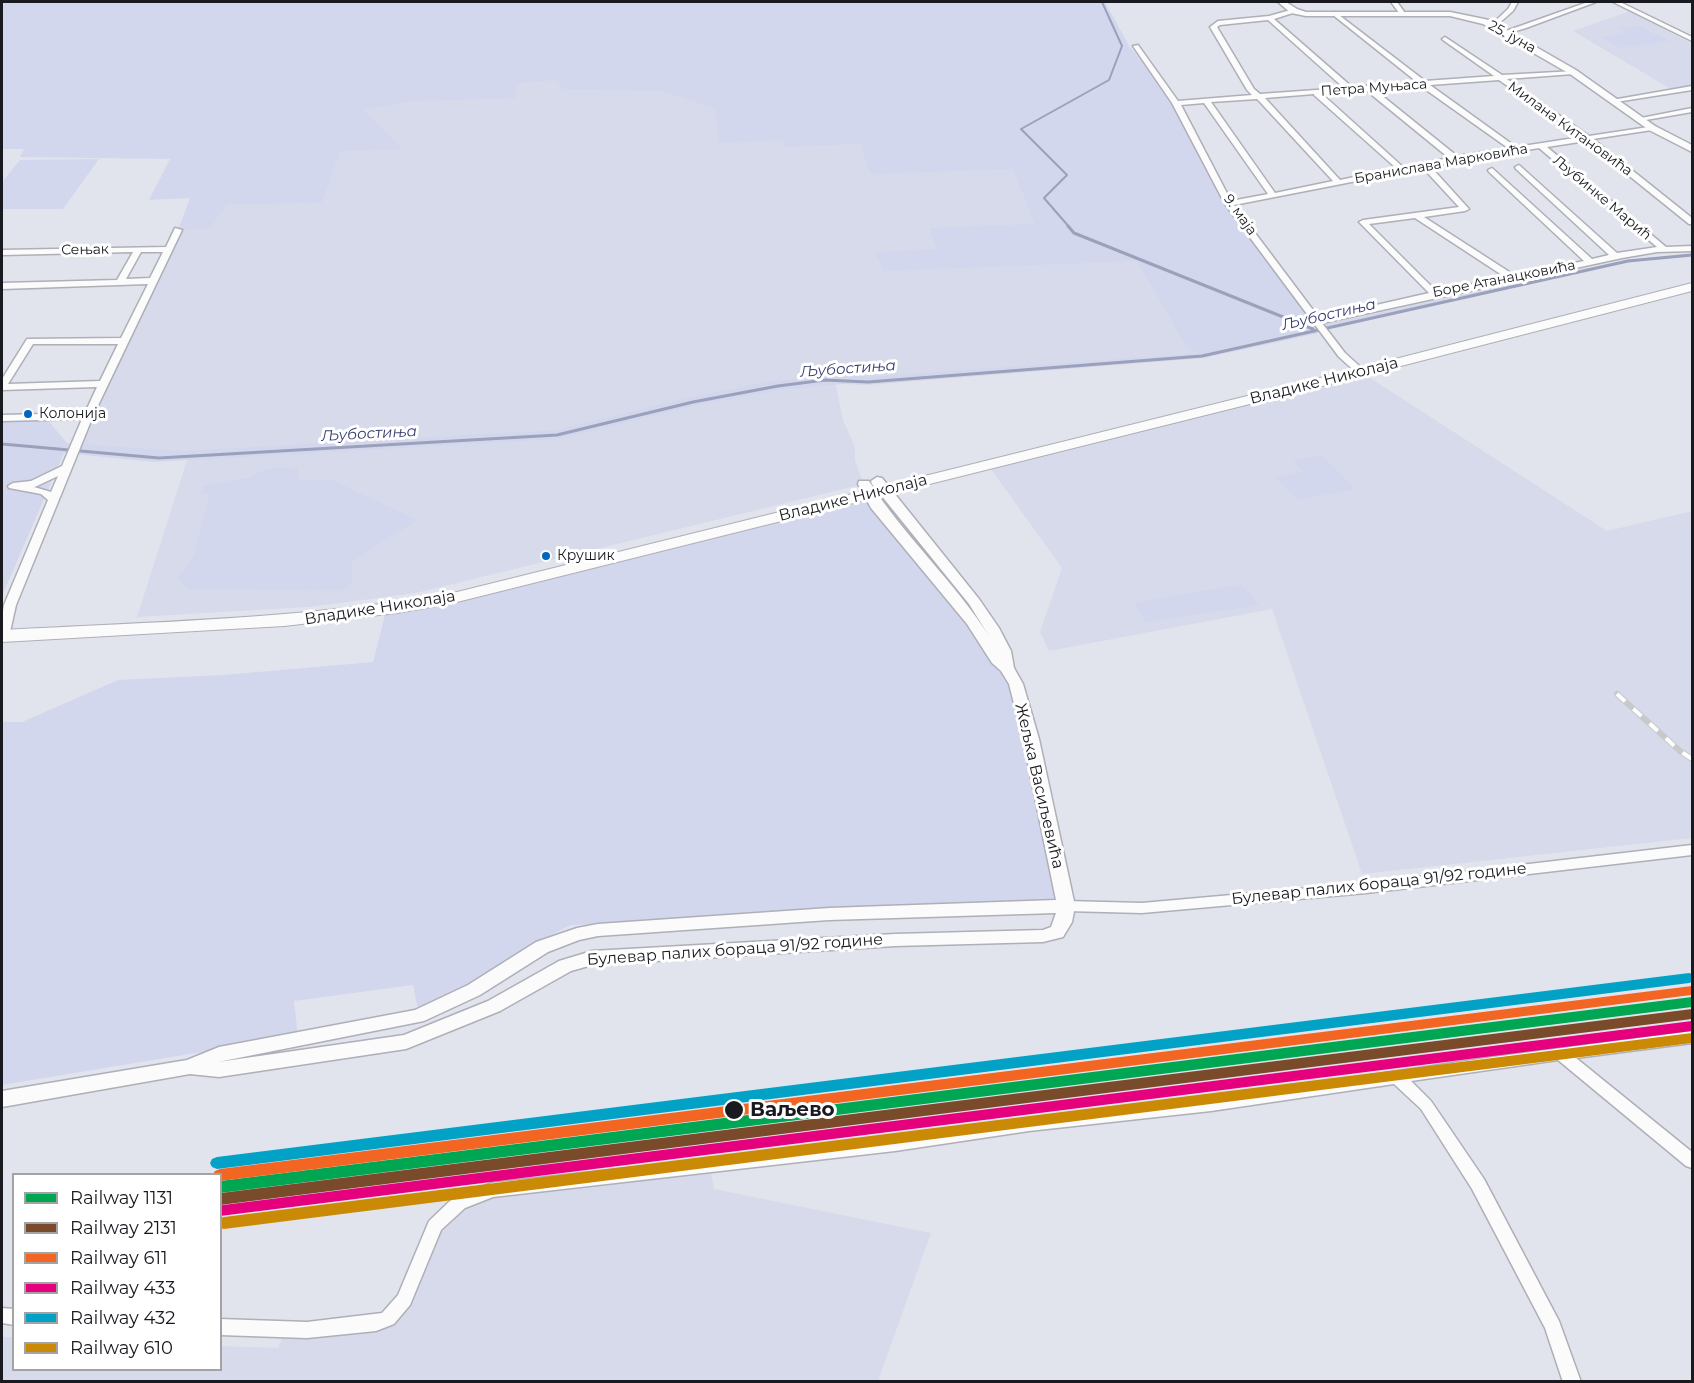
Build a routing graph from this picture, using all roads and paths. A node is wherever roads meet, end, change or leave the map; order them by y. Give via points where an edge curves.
1 (1282, 2) edge
2 (1394, 2) edge
3 (1515, 2) edge
4 (1593, 2) edge
5 (1616, 2) edge
6 (1294, 11) junction
7 (1402, 13) junction
8 (1335, 14) junction
9 (1269, 18) junction
10 (1494, 25) junction
11 (1506, 32) junction
12 (1445, 39) dead end
13 (1692, 39) edge
14 (1136, 46) dead end
15 (1573, 72) junction
16 (1500, 78) junction
17 (1425, 85) junction
18 (1692, 88) edge
19 (1370, 89) junction
20 (1351, 90) junction
21 (1317, 93) junction
22 (1259, 97) junction
23 (1616, 100) junction
24 (1206, 101) junction
25 (1176, 103) junction
26 (1692, 110) edge
27 (1640, 119) junction
28 (1652, 128) junction
29 (1587, 138) junction
30 (1541, 146) junction
31 (1692, 149) edge
32 (1515, 150) junction
33 (1455, 159) junction
34 (1425, 165) junction
35 (1519, 167) dead end
36 (1401, 169) junction
37 (1492, 170) dead end
38 (1338, 182) junction
39 (1273, 196) junction
40 (1230, 204) junction
41 (1416, 215) junction
42 (1692, 222) edge
43 (178, 230) dead end
44 (169, 249) junction
45 (1664, 249) junction
46 (1692, 249) edge
47 (138, 250) junction
48 (2, 252) edge
49 (1616, 257) junction
50 (1590, 262) junction
51 (1692, 277) edge
52 (1512, 278) junction
53 (153, 281) junction
54 (120, 282) junction
55 (2, 286) edge
56 (1692, 287) edge
57 (1434, 293) junction
58 (1318, 321) junction
59 (124, 341) junction
60 (1355, 367) junction
61 (103, 384) junction
62 (2, 386) edge
63 (88, 416) junction
64 (2, 418) edge
65 (67, 468) junction
66 (5, 486) edge
67 (873, 488) junction
68 (54, 499) junction
69 (4, 623) edge
70 (1692, 850) edge
71 (1066, 906) junction
72 (891, 912) junction
73 (615, 929) junction
74 (895, 939) junction
75 (611, 956) junction
76 (1692, 1037) edge
77 (1560, 1054) junction
78 (190, 1067) junction
79 (1397, 1077) junction
80 (2, 1099) edge
81 (1692, 1161) edge
82 (222, 1327) edge
83 (1572, 1382) edge

1 - 6 street
2 - 7 street
3 - 10 street
4 - 11 street
5 - 13 street
6 - 8 street, 25. јуна
6 - 9 street
7 - 8 street, 25. јуна
7 - 10 street, 25. јуна via 1455,14
8 - 17 street
9 - 20 street
9 - 22 street via 1213,26
10 - 11 street, 25. јуна
11 - 15 street, 25. јуна
12 - 16 street, Милана Китановића
14 - 25 street, 9. маја
15 - 16 street, Петра Муњаса
15 - 23 street, 25. јуна
16 - 17 street, Петра Муњаса
16 - 29 street, Милана Китановића
17 - 19 street, Петра Муњаса
17 - 32 street
18 - 23 street
19 - 20 street, Петра Муњаса
19 - 33 street
20 - 21 street, Петра Муњаса
21 - 22 street, Петра Муњаса
21 - 36 street
22 - 24 street, Петра Муњаса
22 - 38 street
23 - 27 street, 25. јуна
24 - 25 street, Петра Муњаса
24 - 39 street
25 - 40 street, 9. маја
26 - 27 street
27 - 28 street, 25. јуна
28 - 29 street, Бранислава Марковића
28 - 31 street, 25. јуна
29 - 30 street, Бранислава Марковића
29 - 42 street, Милана Китановића
30 - 32 street, Бранислава Марковића
30 - 45 street, Љубинке Марић
32 - 33 street, Бранислава Марковића
33 - 34 street, Бранислава Марковића
34 - 36 street, Бранислава Марковића
34 - 41 street via 1466,209
35 - 49 street
36 - 38 street, Бранислава Марковића
37 - 50 street
38 - 39 street, Бранислава Марковића
39 - 40 street, Бранислава Марковића
40 - 58 street, 9. маја
41 - 52 street
41 - 57 street via 1364,221
43 - 44 street
44 - 47 street, Сењак
44 - 53 street
45 - 46 street, Боре Атанацковића
45 - 49 street, Боре Атанацковића
47 - 48 street, Сењак
47 - 54 street
49 - 50 street, Боре Атанацковића
50 - 52 street, Боре Атанацковића
51 - 60 main road, Владике Николаја
52 - 57 street, Боре Атанацковића
53 - 54 street, Сењак
53 - 59 street
54 - 55 street, Сењак
56 - 60 main road, Владике Николаја
57 - 58 street, Боре Атанацковића
58 - 60 street, 9. маја
59 - 61 street
59 - 62 street via 30,341
60 - 67 main road, Владике Николаја
61 - 62 street
61 - 63 street
63 - 64 street
63 - 65 street
65 - 66 street via 33,484
65 - 68 street
66 - 68 street via 44,492
67 - 69 main road, Владике Николаја via 375,600 309,608
67 - 71 street, Жељка Васиљевића via 924,537 994,631 1007,657 1031,739
68 - 69 street
70 - 71 street, Булевар палих бораца 91/92 године via 1366,888 1142,908
71 - 72 street, Булевар палих бораца 91/92 године
71 - 74 street, Булевар палих бораца 91/92 године via 1061,927 1050,935
72 - 73 street, Булевар палих бораца 91/92 године
72 - 74 street via 903,927
73 - 75 street via 605,938
73 - 78 street, Булевар палих бораца 91/92 године via 578,934 543,947 474,990 418,1016 219,1054
74 - 75 street, Булевар палих бораца 91/92 године
75 - 78 street, Булевар палих бораца 91/92 године via 565,966 494,1006 406,1042 219,1070
76 - 77 street
77 - 79 street
77 - 81 street
78 - 80 street, Булевар палих бораца 91/92 године
79 - 82 street via 895,1145 492,1190 459,1203 435,1226 404,1299 388,1319 307,1329
79 - 83 street via 1426,1105 1478,1184 1553,1326

